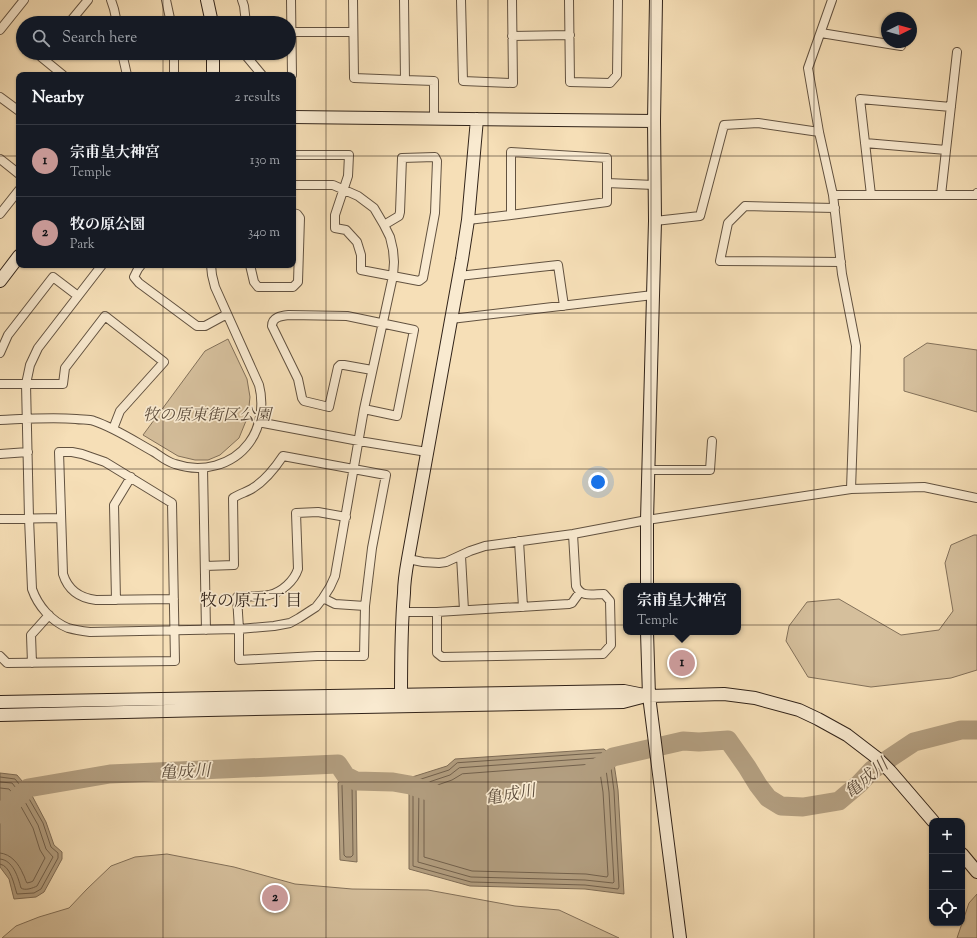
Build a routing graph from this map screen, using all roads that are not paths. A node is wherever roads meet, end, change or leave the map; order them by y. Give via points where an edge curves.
1 (24, 0) edge
2 (88, 0) edge
3 (111, 0) edge
4 (166, 0) edge
5 (207, 0) edge
6 (242, 0) edge
7 (291, 0) edge
8 (353, 0) edge
9 (404, 0) edge
10 (461, 0) edge
11 (512, 0) edge
12 (569, 0) edge
13 (618, 0) edge
14 (656, 0) edge
15 (832, 0) edge
16 (75, 16) edge
17 (116, 16) edge
18 (169, 16) edge
19 (210, 16) edge
20 (245, 16) edge
21 (291, 16) edge
22 (0, 30) edge
23 (296, 32) edge
24 (353, 32) junction
25 (821, 33) junction
26 (570, 34) junction
27 (512, 36) junction
28 (881, 43) edge
29 (957, 52) dead end
30 (45, 60) edge
31 (124, 60) edge
32 (174, 60) edge
33 (213, 60) edge
34 (250, 60) edge
35 (292, 60) edge
36 (59, 72) edge
37 (126, 72) edge
38 (174, 72) edge
39 (213, 72) edge
40 (260, 72) edge
41 (292, 72) edge
42 (405, 80) junction
43 (0, 97) edge
44 (951, 107) junction
45 (16, 109) edge
46 (296, 117) edge
47 (434, 119) junction
48 (477, 120) junction
49 (654, 121) junction
50 (819, 132) junction
51 (865, 143) junction
52 (946, 150) junction
53 (296, 155) edge
54 (0, 159) edge
55 (16, 172) edge
56 (607, 183) junction
57 (654, 184) junction
58 (296, 185) edge
59 (343, 190) junction
60 (977, 193) edge
61 (16, 194) edge
62 (833, 195) junction
63 (872, 195) junction
64 (941, 195) junction
65 (835, 208) junction
66 (0, 214) edge
67 (296, 214) edge
68 (511, 215) junction
69 (468, 220) junction
70 (654, 221) junction
71 (384, 225) junction
72 (16, 260) edge
73 (841, 262) junction
74 (100, 268) edge
75 (139, 268) edge
76 (211, 268) edge
77 (251, 268) edge
78 (393, 276) junction
79 (459, 276) junction
80 (0, 281) edge
81 (78, 296) junction
82 (653, 296) junction
83 (564, 306) junction
84 (227, 314) junction
85 (451, 319) junction
86 (383, 323) junction
87 (0, 353) edge
88 (372, 370) junction
89 (0, 384) edge
90 (26, 384) junction
91 (364, 409) junction
92 (27, 419) junction
93 (0, 420) edge
94 (258, 422) junction
95 (113, 429) junction
96 (359, 440) junction
97 (712, 441) dead end
98 (28, 452) junction
99 (427, 452) junction
100 (0, 454) edge
101 (203, 468) junction
102 (353, 469) junction
103 (648, 470) junction
104 (131, 477) junction
105 (850, 489) junction
106 (977, 498) edge
107 (346, 517) junction
108 (28, 518) junction
109 (61, 518) junction
110 (0, 519) edge
111 (647, 520) junction
112 (573, 534) junction
113 (519, 541) junction
114 (461, 556) junction
115 (408, 559) junction
116 (204, 566) junction
117 (647, 583) edge
118 (580, 592) junction
119 (323, 598) junction
120 (174, 599) junction
121 (116, 600) junction
122 (365, 606) junction
123 (522, 607) junction
124 (464, 610) junction
125 (402, 612) junction
126 (437, 612) junction
127 (49, 615) junction
128 (239, 629) junction
129 (174, 630) junction
130 (206, 630) junction
131 (647, 635) edge
132 (0, 656) edge
133 (32, 663) junction
134 (402, 695) junction
135 (649, 696) junction
136 (0, 702) edge
137 (0, 715) edge
138 (930, 818) edge
139 (965, 858) edge
140 (977, 872) edge
141 (680, 938) edge

1 - 22 street
2 - 16 street
3 - 17 street
4 - 18 street
5 - 19 street
6 - 20 street
7 - 21 street
8 - 24 street
9 - 42 street
10 - 27 street via 463,81 512,83
11 - 27 street
12 - 26 street
13 - 26 street via 617,75 610,83 570,82
14 - 49 street
15 - 25 street
23 - 24 street
24 - 42 street via 354,78
25 - 28 street
25 - 50 street via 808,68
26 - 27 street
29 - 44 street
30 - 36 street
31 - 37 street
32 - 38 street
33 - 39 street
34 - 40 street
35 - 41 street
42 - 47 street via 434,81
43 - 45 street
44 - 51 street via 860,99
44 - 52 street
46 - 47 street
47 - 48 street
48 - 49 street
48 - 69 street
49 - 57 street
50 - 62 street
50 - 70 street via 758,123 724,125 700,216
51 - 52 street
51 - 63 street
52 - 64 street
53 - 59 street via 349,155 348,176
54 - 55 street
56 - 57 street
56 - 68 street via 607,202
56 - 68 street via 607,158 511,152
57 - 70 street
58 - 59 street via 333,185
59 - 71 street via 358,196 374,208
59 - 78 street via 335,215 335,228 346,230 357,242 361,255 361,270
60 - 64 street
61 - 66 street
62 - 63 street
62 - 65 street
63 - 64 street
65 - 73 street
65 - 73 street via 745,206 728,223 720,261
67 - 77 street via 300,218 298,282 293,287 258,287
68 - 69 street
69 - 79 street
70 - 82 street
71 - 78 street via 393,250
71 - 78 street via 400,216 402,158 435,157 435,213 424,278 419,282
72 - 80 street
73 - 105 street via 856,346
74 - 81 street
75 - 84 street via 134,277 139,283 197,326 205,326
76 - 84 street via 215,287
78 - 86 street
79 - 83 street via 558,265
79 - 85 street
81 - 87 street via 53,277 8,335
81 - 90 street via 38,348 30,365
82 - 83 street
82 - 103 street
83 - 85 street
84 - 94 street via 259,385 262,402
85 - 99 street
86 - 88 street
86 - 88 street via 347,316 289,315 272,322 298,379 304,401 329,407 340,365
86 - 91 street via 414,330 397,416
88 - 91 street
89 - 90 street
90 - 92 street
90 - 95 street via 63,384 65,368 105,316 164,362 120,411
91 - 96 street
92 - 93 street
92 - 95 street via 64,418 93,421
92 - 98 street
94 - 96 street
94 - 101 street via 251,441 238,454 221,464
95 - 101 street via 174,464
96 - 99 street
96 - 102 street
97 - 103 street via 710,470
98 - 100 street
98 - 108 street
99 - 115 street
101 - 116 street
102 - 107 street
102 - 116 street via 284,456 262,481 233,498 234,565
102 - 122 street via 386,474 372,548
103 - 111 street
104 - 109 street via 93,457 59,452
104 - 120 street via 172,503
104 - 121 street via 114,505
105 - 106 street via 924,487
105 - 111 street
107 - 119 street via 335,576
107 - 128 street via 318,512 296,513 296,576 284,588 269,595 237,597
108 - 109 street
108 - 110 street
108 - 127 street via 32,589 39,604
109 - 121 street via 63,574 68,586 84,598
111 - 112 street
111 - 117 street
112 - 113 street
112 - 118 street via 576,586
113 - 114 street via 484,546
113 - 123 street
114 - 115 street via 439,563
114 - 124 street
115 - 125 street
116 - 130 street
118 - 123 street via 569,604
118 - 126 street via 586,595 604,594 610,601 611,645 604,654 442,657 438,653
119 - 122 street via 335,604
119 - 128 street via 316,607 290,623
120 - 121 street
120 - 129 street
122 - 128 street via 364,656 239,660
123 - 124 street
124 - 126 street
125 - 126 street
125 - 134 street
127 - 129 street via 68,628 90,632
127 - 133 street via 31,634
128 - 130 street
129 - 130 street
129 - 133 street via 175,661
131 - 135 street
132 - 133 street via 8,663
134 - 135 street via 624,691
134 - 136 street
135 - 137 street via 623,702
135 - 138 street via 724,694 754,698 818,718 847,735 890,770
135 - 141 street
139 - 140 street

